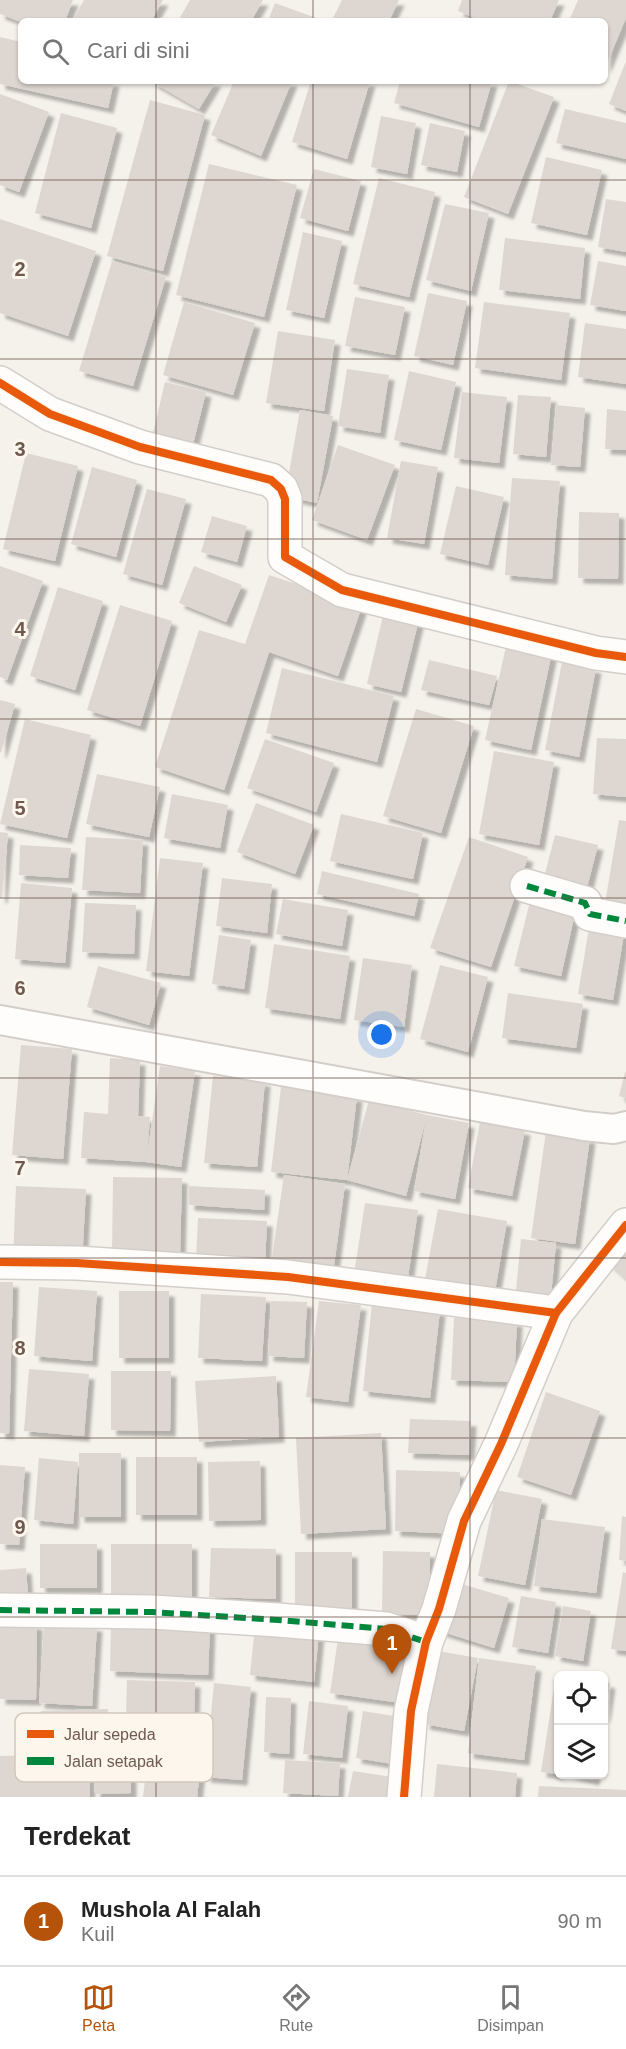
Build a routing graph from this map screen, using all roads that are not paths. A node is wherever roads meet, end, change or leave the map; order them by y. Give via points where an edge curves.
1 (0, 383) edge
2 (626, 657) edge
3 (527, 886) dead end
4 (626, 921) edge
5 (0, 1020) edge
6 (626, 1126) edge
7 (626, 1225) edge
8 (0, 1262) edge
9 (556, 1313) junction
10 (0, 1610) edge
11 (426, 1642) junction
12 (404, 1797) edge

1 - 2 street via 50,414 141,447 271,480 281,489 285,500 285,556 342,590
3 - 4 street via 585,903 590,914
5 - 6 lane via 584,1126
7 - 9 street
8 - 9 street via 288,1276
9 - 11 street via 464,1521
10 - 11 street via 152,1612 278,1620 386,1629
11 - 12 street via 411,1711

